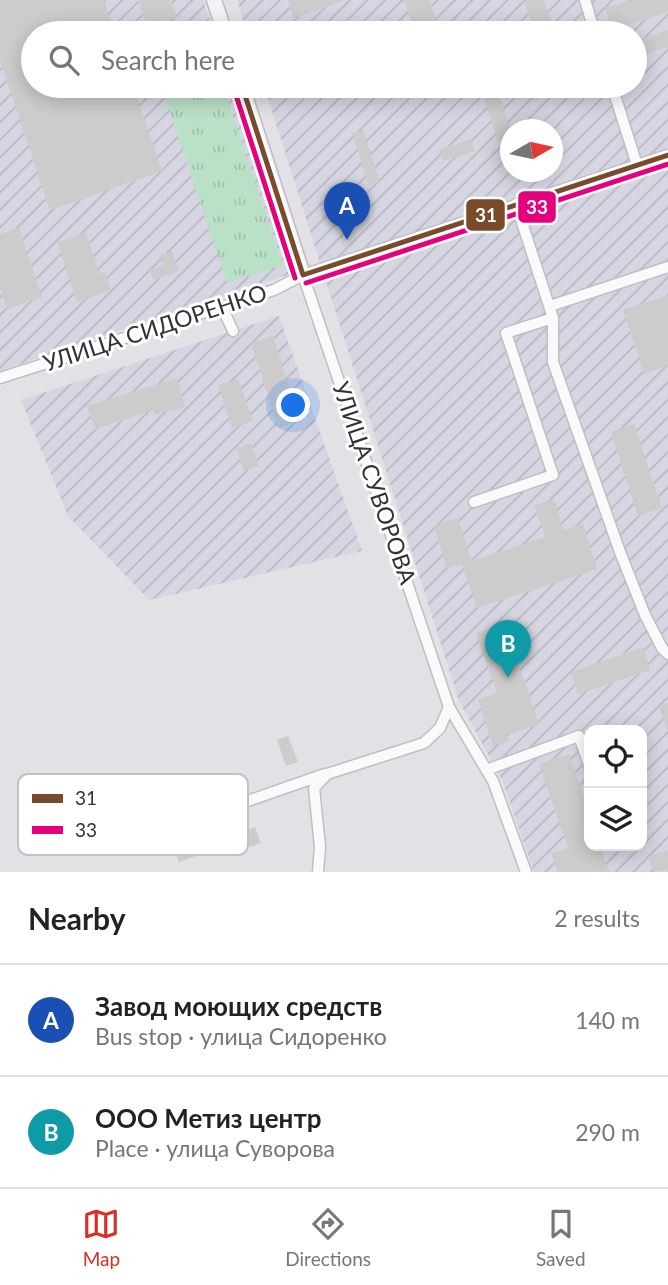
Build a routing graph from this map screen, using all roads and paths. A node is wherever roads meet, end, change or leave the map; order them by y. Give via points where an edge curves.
1 (214, 0) edge
2 (585, 0) edge
3 (221, 21) edge
4 (591, 21) edge
5 (246, 98) edge
6 (616, 98) edge
7 (668, 155) edge
8 (637, 165) junction
9 (516, 204) junction
10 (668, 267) edge
11 (303, 275) junction
12 (550, 306) junction
13 (222, 307) junction
14 (553, 318) junction
15 (233, 331) dead end
16 (0, 378) edge
17 (474, 502) dead end
18 (668, 654) edge
19 (449, 707) junction
20 (584, 750) edge
21 (486, 770) junction
22 (327, 774) junction
23 (248, 801) edge
24 (318, 872) edge
25 (526, 872) edge

1 - 3 main road
2 - 4 street
5 - 11 main road, УЛИЦА СУВОРОВА
6 - 8 street
7 - 8 street, УЛИЦА СИДОРЕНКО
8 - 9 street, УЛИЦА СИДОРЕНКО
9 - 11 street, УЛИЦА СИДОРЕНКО
9 - 12 street
10 - 12 street
11 - 13 street, УЛИЦА СИДОРЕНКО
11 - 19 street, УЛИЦА СУВОРОВА
12 - 14 street
13 - 15 street
13 - 16 street, УЛИЦА СИДОРЕНКО
14 - 17 street via 506,333 553,475
14 - 18 street via 553,362 625,565 645,615
19 - 21 street, УЛИЦА СУВОРОВА
19 - 22 street via 440,728 424,743
20 - 21 street via 579,736
21 - 25 street, УЛИЦА СУВОРОВА
22 - 23 street
22 - 24 street via 314,788

